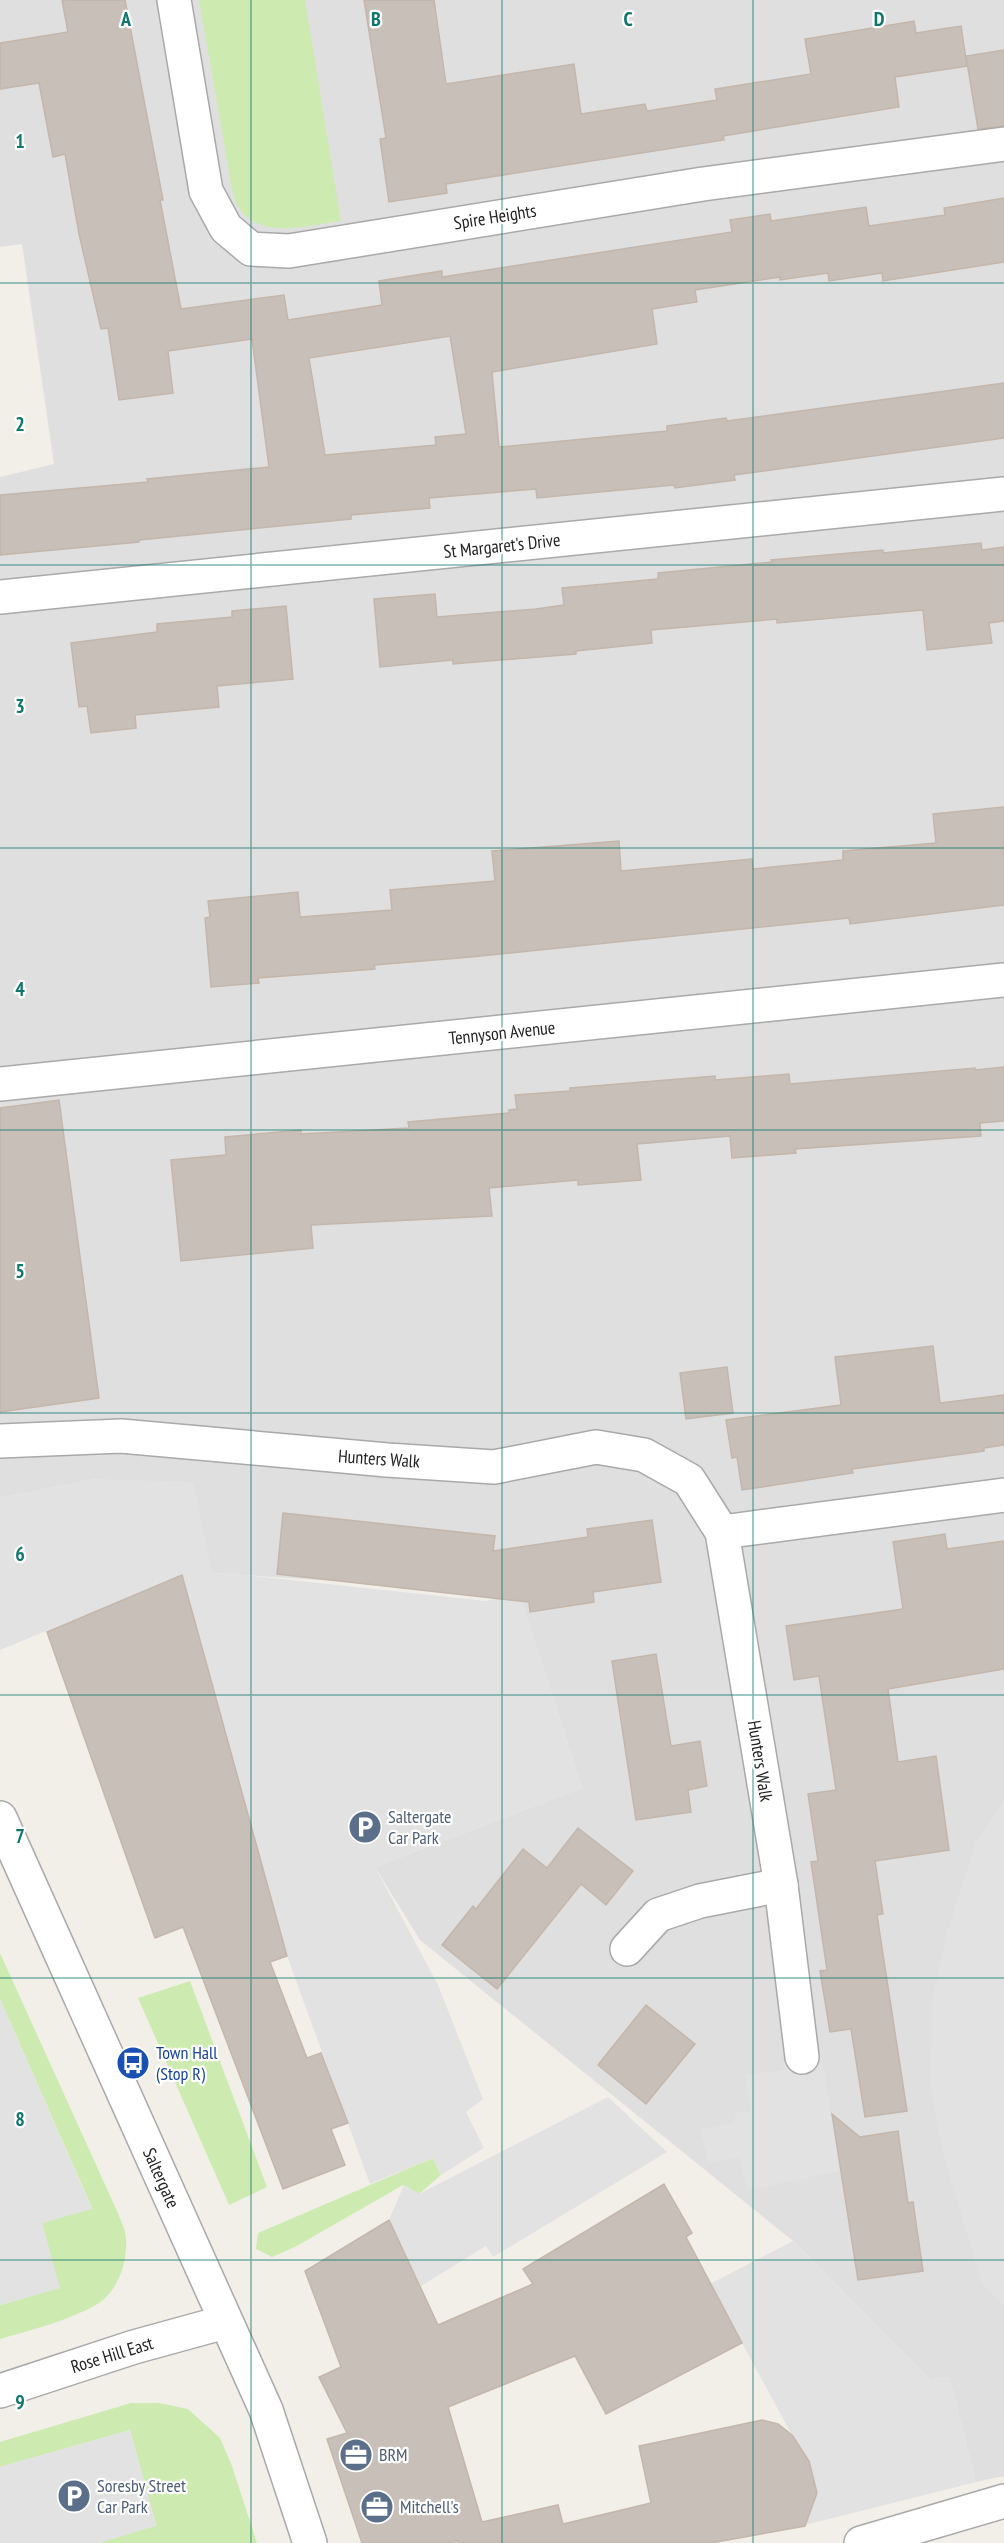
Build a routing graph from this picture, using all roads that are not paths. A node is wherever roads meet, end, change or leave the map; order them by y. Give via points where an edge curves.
1 (174, 0) edge
2 (1004, 144) edge
3 (1004, 494) edge
4 (0, 597) edge
5 (1004, 980) edge
6 (0, 1084) edge
7 (0, 1441) edge
8 (1004, 1495) edge
9 (722, 1532) junction
10 (0, 1818) edge
11 (781, 1884) junction
12 (627, 1949) dead end
13 (802, 2057) dead end
14 (225, 2322) junction
15 (0, 2391) edge
16 (1004, 2501) edge
17 (310, 2543) edge
18 (861, 2543) edge

1 - 2 street, Spire Heights via 206,191 226,228 251,249 289,250 703,184
3 - 4 street, St Margaret's Drive
5 - 6 street, Tennyson Avenue
7 - 9 street, Hunters Walk via 121,1436 494,1467 596,1447 645,1455 689,1480
8 - 9 street
9 - 11 street, Hunters Walk
10 - 14 street, Saltergate
11 - 12 street via 700,1901 658,1916
11 - 13 street, Hunters Walk
14 - 15 street, Rose Hill East
14 - 17 street, Saltergate via 266,2410
16 - 18 street

